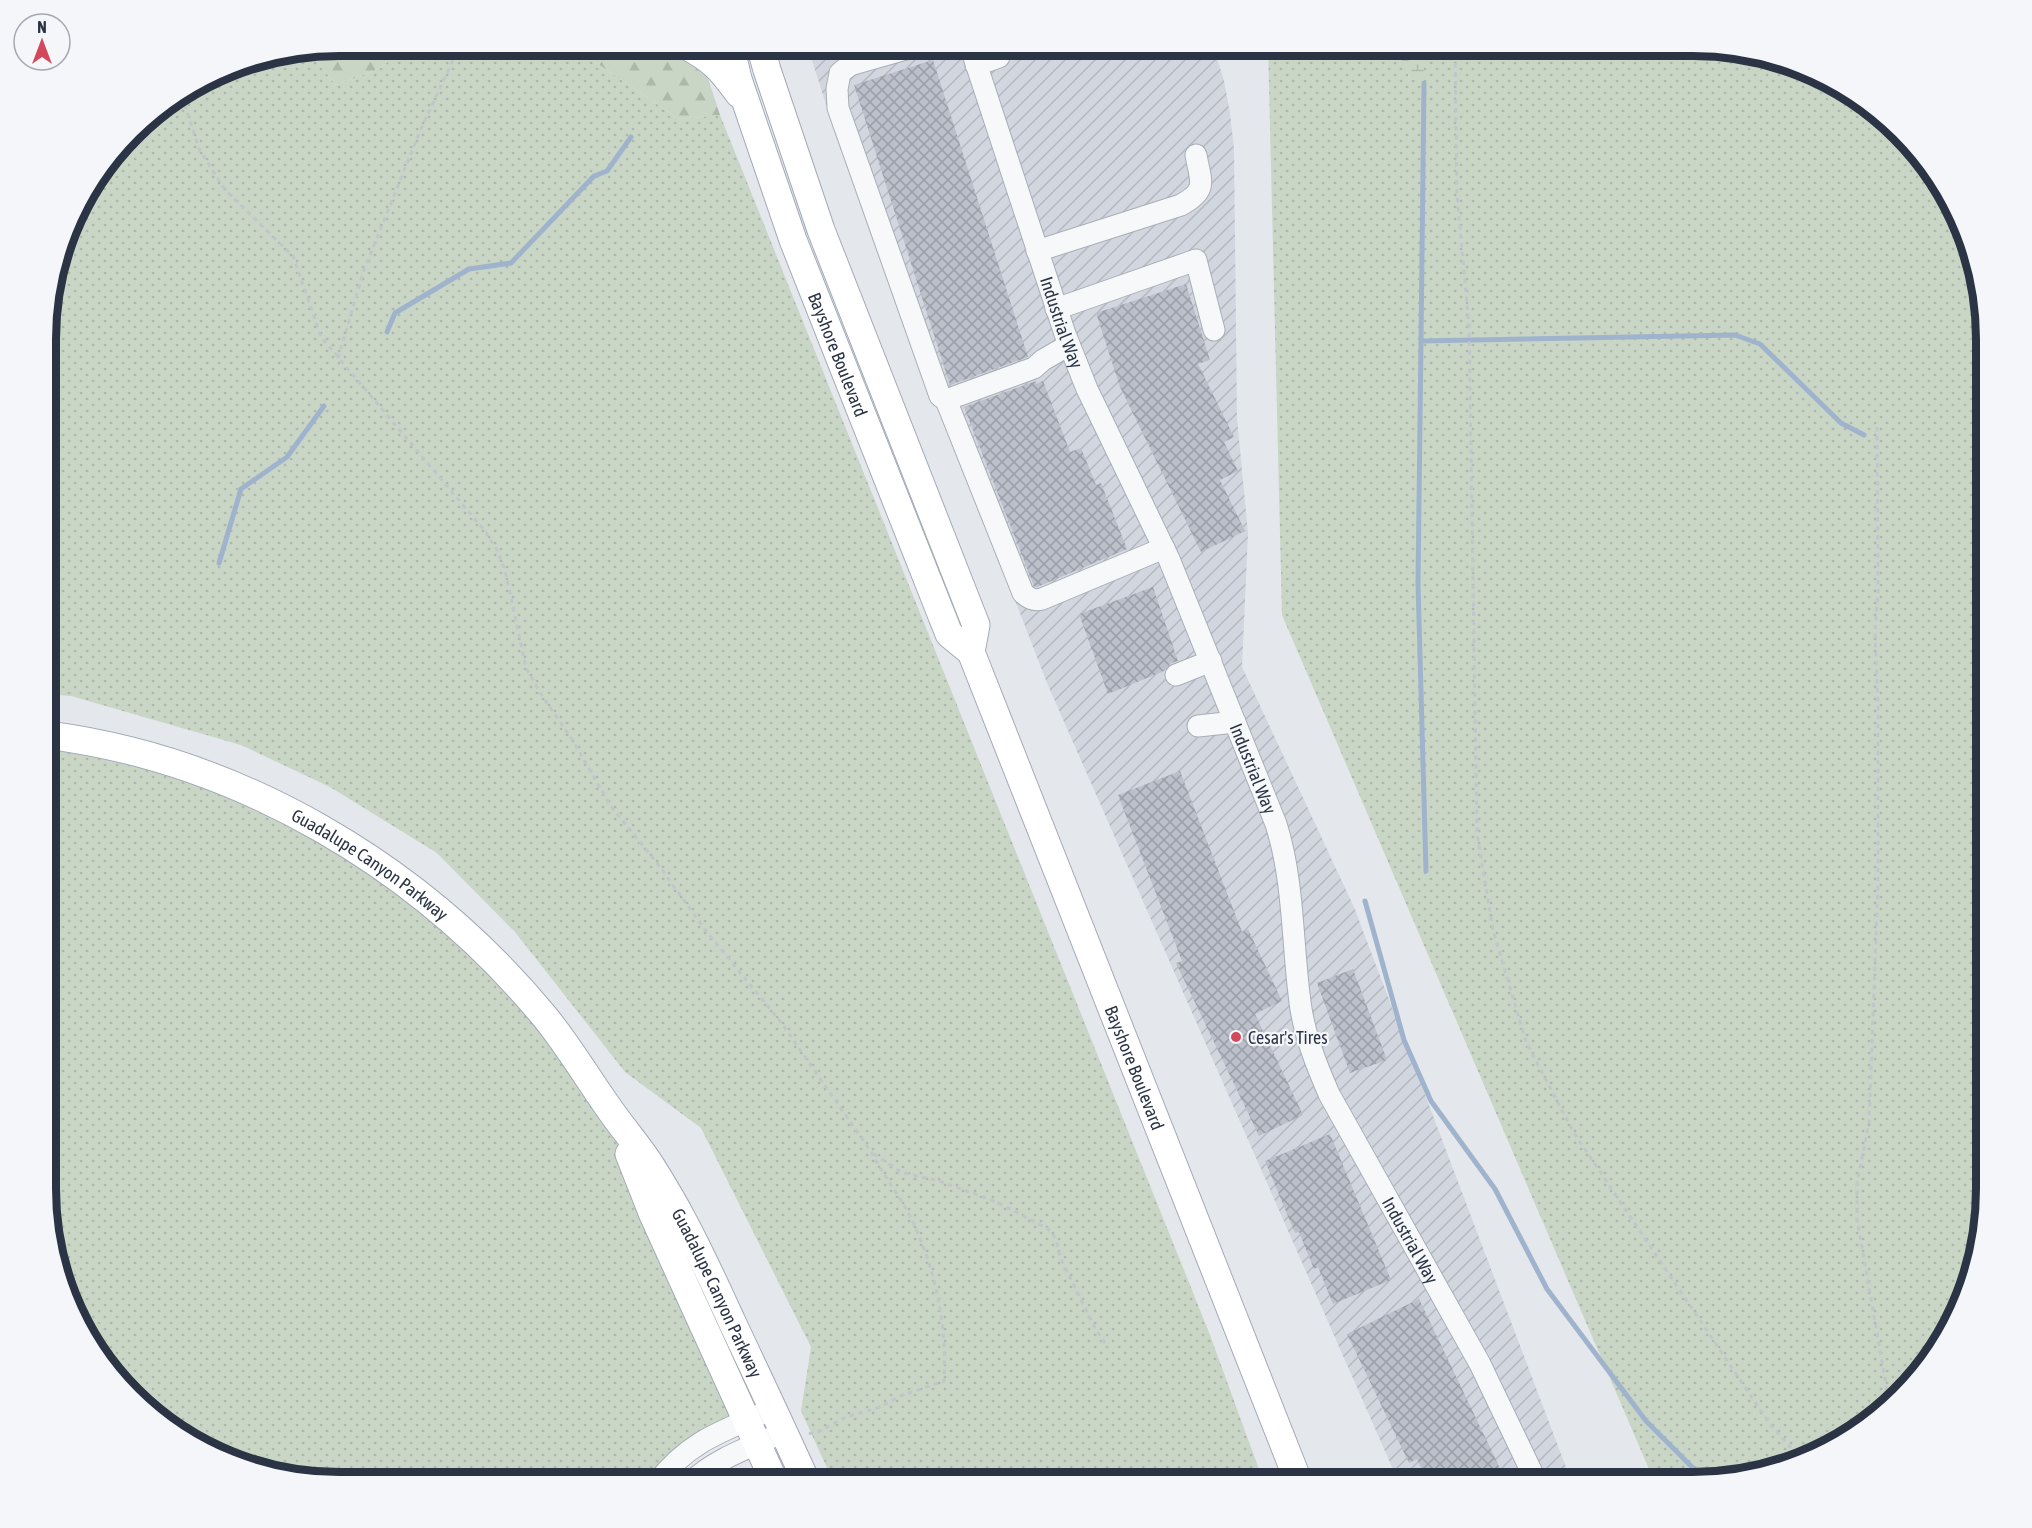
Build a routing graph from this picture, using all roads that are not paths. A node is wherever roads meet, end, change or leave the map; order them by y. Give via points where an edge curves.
1 (706, 56) edge
2 (733, 56) edge
3 (763, 56) edge
4 (882, 56) edge
5 (973, 56) edge
6 (986, 56) edge
7 (999, 57) dead end
8 (748, 106) junction
9 (1196, 155) dead end
10 (1037, 251) junction
11 (1056, 309) junction
12 (1214, 330) dead end
13 (1069, 345) junction
14 (946, 400) junction
15 (1167, 553) junction
16 (1143, 570) dead end
17 (971, 652) junction
18 (1211, 661) junction
19 (1176, 675) dead end
20 (1235, 722) junction
21 (1198, 726) dead end
22 (56, 736) edge
23 (613, 1114) junction
24 (778, 1420) junction
25 (753, 1432) junction
26 (665, 1472) edge
27 (701, 1472) edge
28 (770, 1472) edge
29 (802, 1472) edge
30 (1295, 1472) edge
31 (1532, 1472) edge

1 - 8 main road
2 - 8 main road, Bayshore Boulevard
3 - 17 main road, Bayshore Boulevard via 821,230 976,625
4 - 14 street via 850,65 840,73 838,108 940,396
5 - 10 street, Industrial Way
6 - 7 street
8 - 17 main road, Bayshore Boulevard via 793,240 949,634
9 - 10 street via 1201,183 1194,197 1180,205
10 - 11 street, Industrial Way
11 - 12 street via 1196,260
11 - 13 street, Industrial Way
13 - 14 street via 1034,368
13 - 15 street, Industrial Way
14 - 15 street via 1023,593 1031,600
15 - 16 street
15 - 18 street, Industrial Way
17 - 30 main road, Bayshore Boulevard
18 - 19 street
18 - 20 street, Industrial Way
20 - 21 street
20 - 31 street, Industrial Way via 1285,850 1300,1003 1317,1066 1480,1364
22 - 23 main road, Guadalupe Canyon Parkway via 128,751 202,774 274,803 375,861 437,908 494,960 546,1018
23 - 24 main road, Guadalupe Canyon Parkway via 650,1163 680,1214
23 - 25 main road, Guadalupe Canyon Parkway via 653,1215
24 - 25 street
24 - 29 main road, Guadalupe Canyon Parkway
25 - 26 street via 706,1438
25 - 27 street
25 - 28 main road, Guadalupe Canyon Parkway

